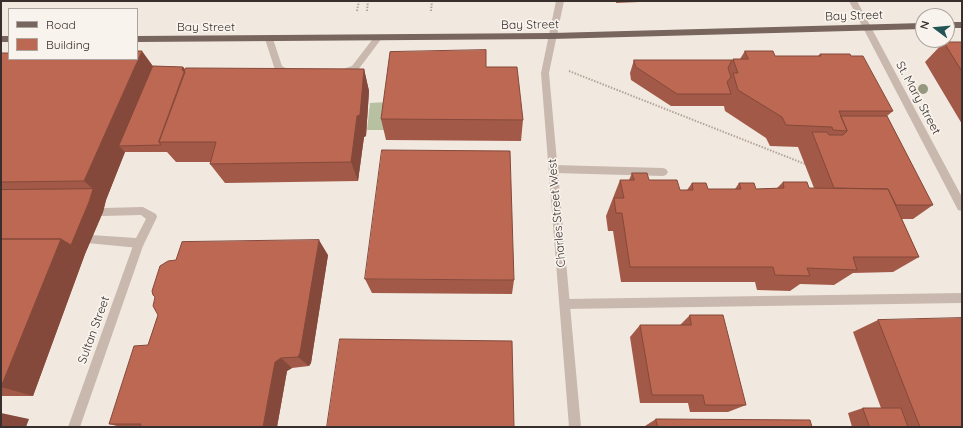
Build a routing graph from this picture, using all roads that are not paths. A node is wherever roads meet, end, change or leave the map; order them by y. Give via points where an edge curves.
1 (560, 1) edge
2 (853, 1) edge
3 (915, 26) edge
4 (867, 28) junction
5 (552, 36) junction
6 (378, 38) junction
7 (270, 39) junction
8 (138, 40) edge
9 (300, 75) edge
10 (328, 76) edge
11 (554, 169) junction
12 (663, 172) dead end
13 (962, 207) edge
14 (103, 212) dead end
15 (91, 240) dead end
16 (139, 243) junction
17 (962, 298) edge
18 (565, 304) junction
19 (74, 427) edge
20 (575, 427) edge

1 - 5 street, Charles Street West
2 - 4 street, St. Mary Street
3 - 4 main road, Bay Street
4 - 5 main road, Bay Street
4 - 13 street, St. Mary Street
5 - 6 main road, Bay Street
5 - 11 street, Charles Street West via 545,72
6 - 7 main road, Bay Street
6 - 10 street via 355,68
7 - 8 main road, Bay Street
7 - 9 street via 278,68 293,75
11 - 12 street
11 - 18 street, Charles Street West
14 - 16 street, Sultan Street via 143,212 152,217
15 - 16 street
16 - 19 street, Sultan Street
17 - 18 street
18 - 20 street, Charles Street West

